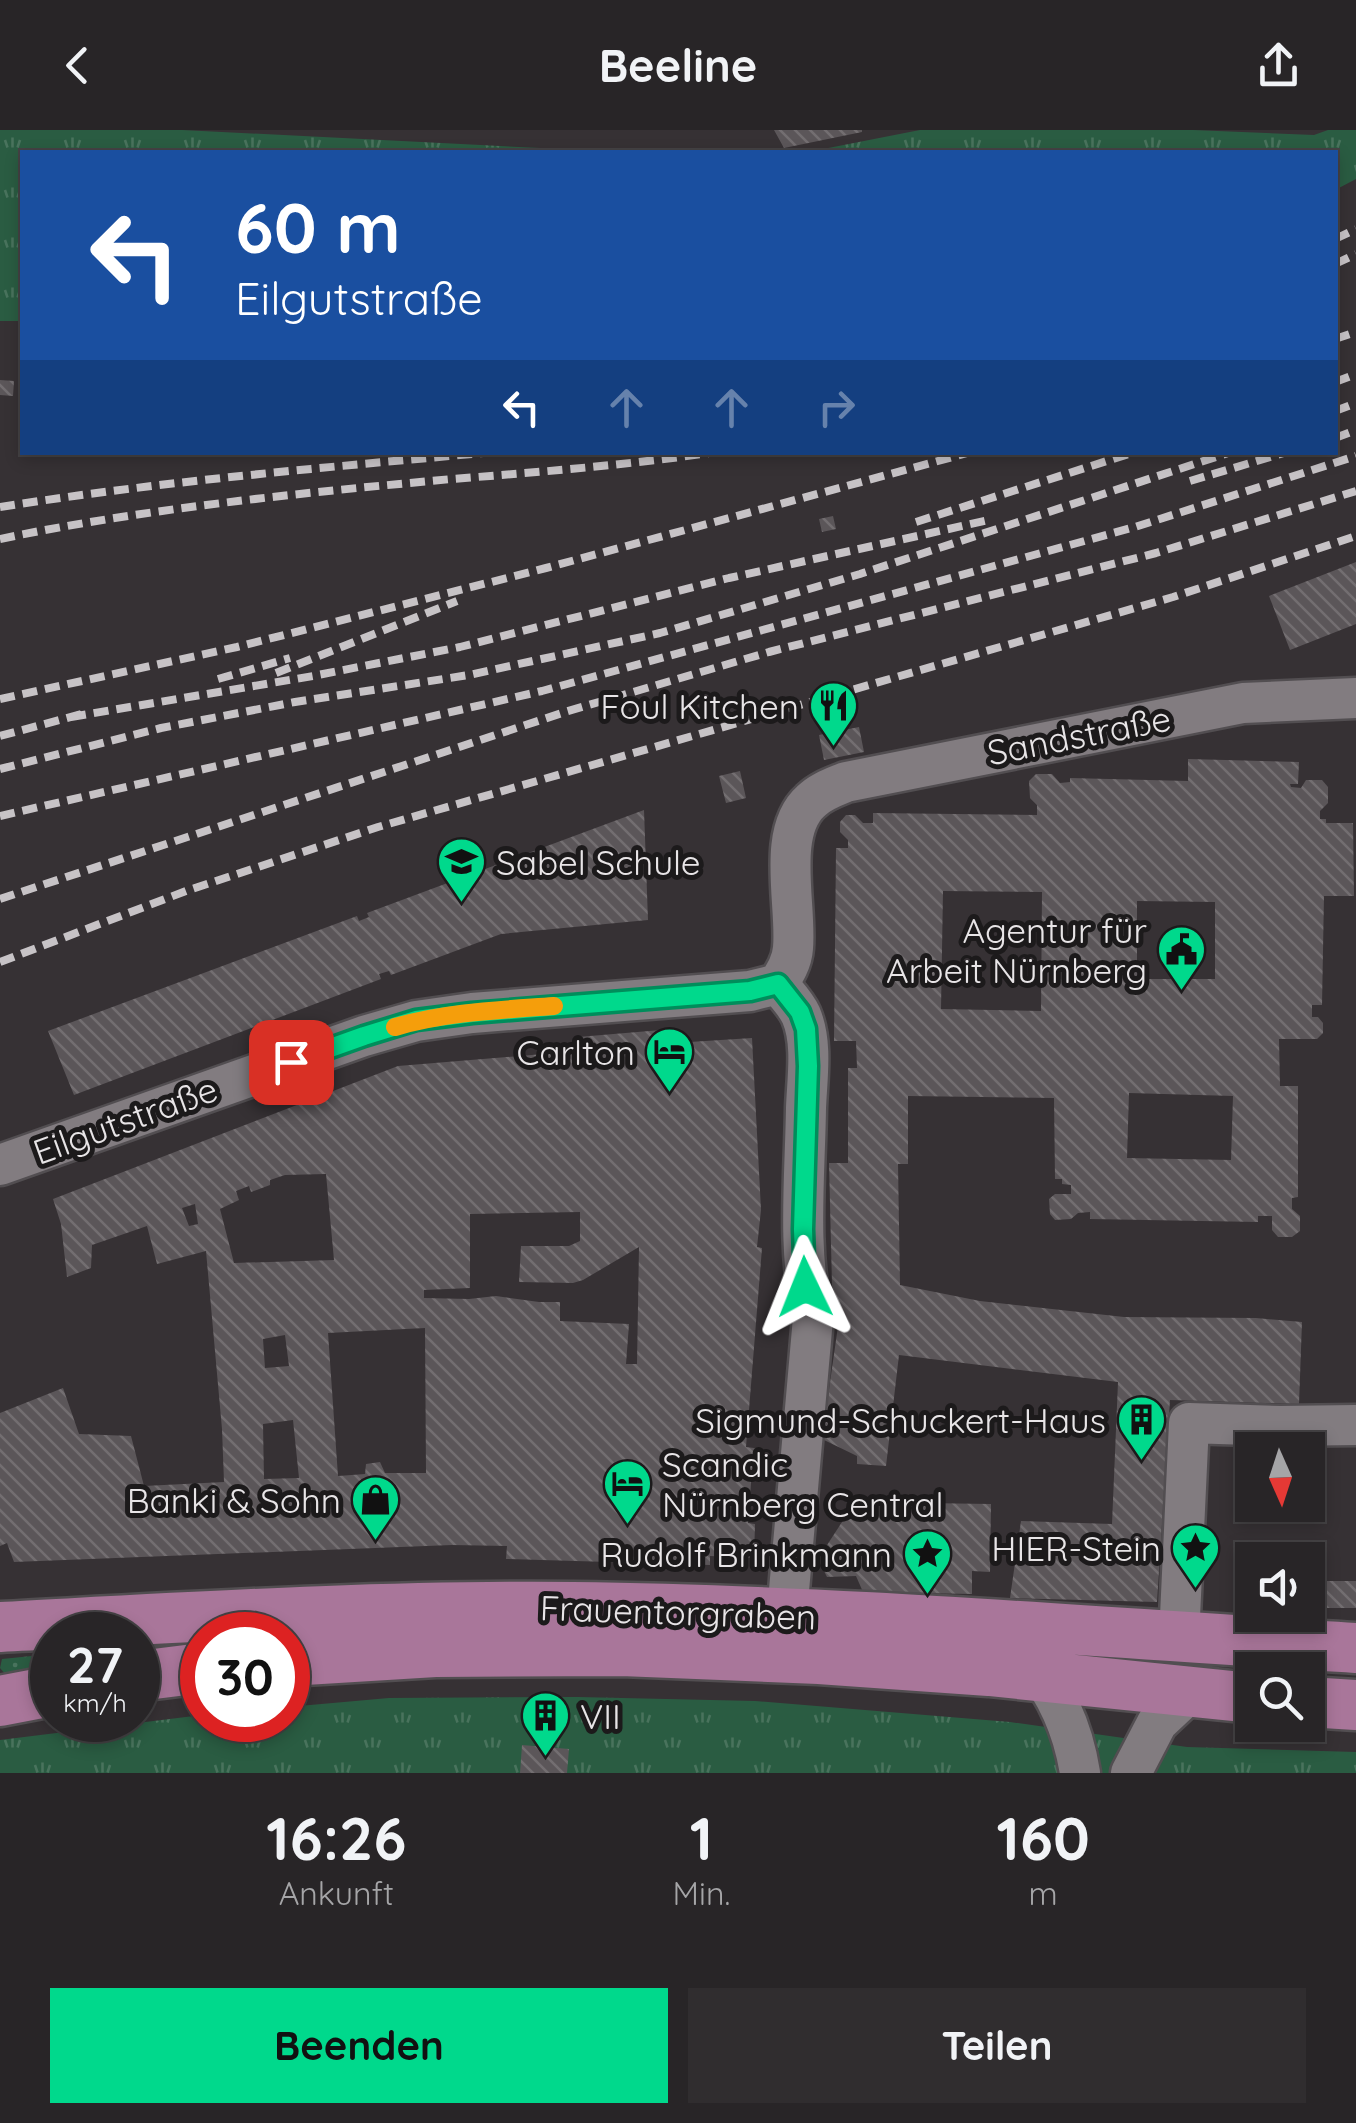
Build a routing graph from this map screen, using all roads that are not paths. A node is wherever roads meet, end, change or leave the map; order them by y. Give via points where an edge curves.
1 (1351, 708) edge
2 (778, 984) junction
3 (0, 1165) edge
4 (1356, 1425) edge
5 (787, 1613) junction
6 (997, 1626) junction
7 (3, 1628) edge
8 (1178, 1638) junction
9 (1356, 1648) edge
10 (310, 1659) edge
11 (1044, 1677) junction
12 (1190, 1693) junction
13 (1235, 1697) edge
14 (1325, 1703) edge
15 (1356, 1705) edge
16 (1078, 1760) edge
17 (1136, 1763) edge

1 - 2 street, Sandstraße via 1243,703 826,790 808,803 792,842 793,949
2 - 3 street, Eilgutstraße via 416,1020
2 - 5 street via 806,1029 803,1229 813,1318
4 - 8 street via 1189,1423
5 - 6 main road, Frauentorgraben
5 - 7 main road, Frauentorgraben via 455,1608
6 - 8 main road, Frauentorgraben
6 - 11 street
8 - 9 main road, Frauentorgraben
10 - 11 main road, Frauentorgraben via 570,1650 802,1658
11 - 12 main road, Frauentorgraben
11 - 16 street
12 - 13 main road, Frauentorgraben
12 - 17 street via 1157,1723
14 - 15 main road

